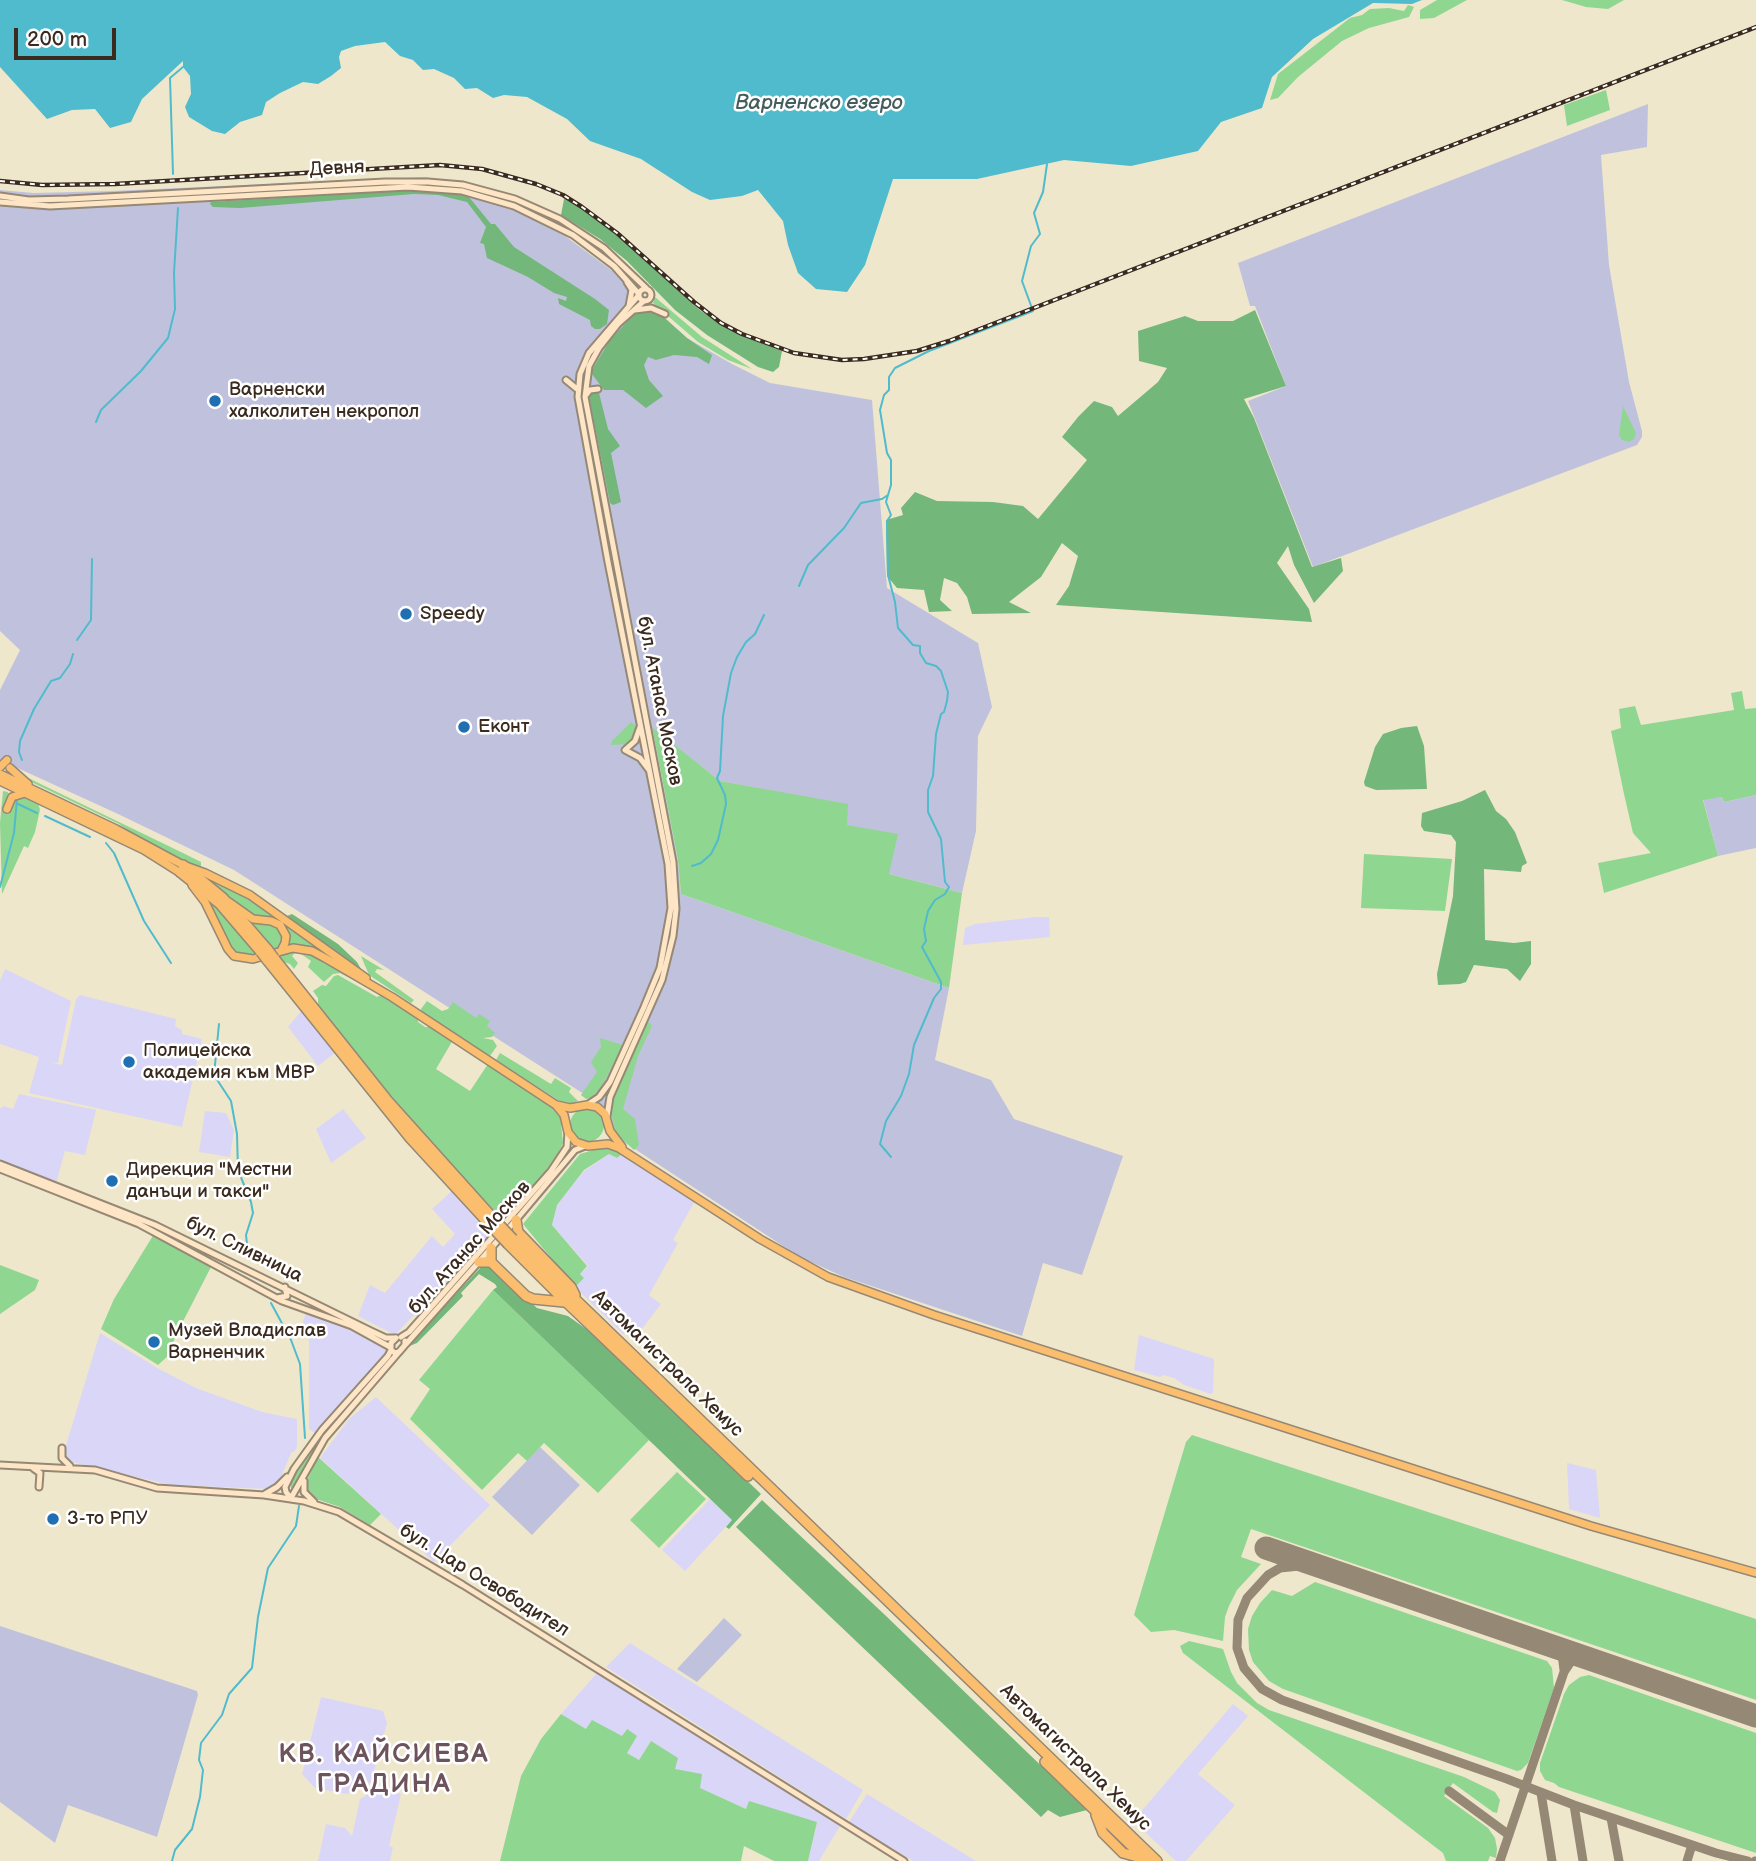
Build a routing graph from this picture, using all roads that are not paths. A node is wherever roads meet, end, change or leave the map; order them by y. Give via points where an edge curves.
1 (0, 196) edge
2 (0, 202) edge
3 (622, 274) junction
4 (646, 288) junction
5 (638, 294) junction
6 (644, 301) junction
7 (630, 310) junction
8 (665, 314) dead end
9 (566, 380) dead end
10 (598, 389) dead end
11 (578, 390) junction
12 (585, 397) junction
13 (640, 724) junction
14 (6, 760) dead end
15 (0, 767) edge
16 (10, 768) dead end
17 (650, 772) junction
18 (0, 774) edge
19 (0, 781) edge
20 (25, 793) junction
21 (43, 794) junction
22 (7, 809) dead end
23 (182, 869) junction
24 (223, 898) junction
25 (270, 954) junction
26 (392, 998) junction
27 (643, 1016) junction
28 (556, 1105) junction
29 (583, 1106) junction
30 (607, 1122) junction
31 (568, 1129) junction
32 (590, 1145) junction
33 (628, 1153) junction
34 (0, 1166) edge
35 (516, 1220) junction
36 (510, 1241) junction
37 (491, 1248) junction
38 (478, 1262) junction
39 (492, 1262) junction
40 (542, 1279) junction
41 (285, 1287) junction
42 (303, 1296) junction
43 (274, 1297) junction
44 (536, 1299) junction
45 (566, 1302) junction
46 (292, 1305) junction
47 (581, 1306) junction
48 (398, 1338) junction
49 (406, 1344) junction
50 (393, 1350) junction
51 (62, 1448) dead end
52 (0, 1465) edge
53 (31, 1466) junction
54 (76, 1468) junction
55 (294, 1469) junction
56 (306, 1474) junction
57 (287, 1482) junction
58 (39, 1487) dead end
59 (299, 1487) junction
60 (264, 1494) junction
61 (291, 1498) junction
62 (316, 1504) junction
63 (1756, 1573) edge
64 (1111, 1817) junction
65 (1128, 1824) dead end
66 (1159, 1858) edge
67 (904, 1861) edge
68 (1145, 1861) edge

1 - 4 main road, Девня via 68,200 385,182 463,185 514,199 560,219 604,248
2 - 3 main road, Девня via 50,206 445,188 534,214 585,243
3 - 5 main road, Девня
3 - 7 main road via 632,290
4 - 5 main road, бул. Атанас Москов
4 - 6 main road via 651,296
5 - 6 main road, Девня
5 - 7 main road, бул. Атанас Москов
6 - 7 main road, бул. Атанас Москов
7 - 8 main road via 646,308
7 - 11 main road, бул. Атанас Москов via 589,353
7 - 12 main road, бул. Атанас Москов via 593,357
9 - 11 main road
10 - 12 main road
11 - 13 main road, бул. Атанас Москов
12 - 27 main road, бул. Атанас Москов via 675,873 673,936 662,980
13 - 17 main road, бул. Атанас Москов
13 - 17 main road via 635,741 625,750 640,758
14 - 15 main road
16 - 21 main road
17 - 27 main road, бул. Атанас Москов via 670,873 671,908 660,968
18 - 21 main road
19 - 20 main road
20 - 22 main road via 12,797
20 - 23 main road
21 - 23 main road via 116,829
23 - 24 highway, Автомагистрала Хемус
23 - 25 highway, Автомагистрала Хемус
23 - 25 main road via 228,949 238,957 253,959
23 - 26 main road via 205,873 268,907
24 - 25 highway, Автомагистрала Хемус
24 - 25 main road via 253,919 280,925 285,943
25 - 26 main road via 293,948 312,951
25 - 36 highway, Автомагистрала Хемус, bridge via 388,1101
26 - 28 main road
27 - 29 main road, бул. Атанас Москов via 610,1082 599,1097
27 - 30 main road, бул. Атанас Москов via 610,1097
28 - 29 main road
28 - 31 main road
29 - 30 main road via 597,1107
29 - 31 main road via 570,1115
30 - 32 main road via 605,1136
30 - 33 main road via 614,1139
31 - 32 main road via 576,1142
31 - 48 main road, бул. Атанас Москов via 567,1147 551,1171 409,1332
32 - 33 main road via 608,1144
32 - 35 main road, бул. Атанас Москов via 575,1150
33 - 63 main road via 787,1255 850,1286 1578,1522
34 - 41 main road, бул. Сливница via 141,1219
34 - 43 main road, бул. Сливница via 139,1224
35 - 37 main road, бул. Атанас Москов
35 - 47 highway via 519,1232 571,1287
36 - 40 highway, Автомагистрала Хемус
36 - 47 highway, Автомагистрала Хемус
37 - 38 main road, бул. Атанас Москов
37 - 39 highway
38 - 39 highway
38 - 49 main road, бул. Атанас Москов
39 - 44 highway via 526,1296
40 - 44 highway via 543,1289
40 - 45 highway, Автомагистрала Хемус
41 - 42 main road, бул. Сливница
41 - 43 main road via 287,1296
42 - 46 main road via 292,1296
42 - 48 main road, бул. Сливница via 379,1334
43 - 46 main road, бул. Сливница
44 - 45 highway
45 - 68 highway, Автомагистрала Хемус
46 - 50 main road, бул. Сливница via 352,1326
47 - 64 highway, Автомагистрала Хемус
48 - 49 main road
48 - 50 main road
49 - 50 main road, бул. Атанас Москов
50 - 55 main road
50 - 56 main road via 325,1438
51 - 54 main road via 64,1462
52 - 53 main road, бул. Цар Освободител
53 - 54 main road, бул. Цар Освободител
53 - 58 main road via 40,1473
54 - 60 main road, бул. Цар Освободител via 162,1489
55 - 57 main road
55 - 60 main road
56 - 59 main road
56 - 62 main road via 304,1492
57 - 59 main road via 289,1489
57 - 61 main road via 285,1490
59 - 61 main road
60 - 61 main road, бул. Цар Освободител
61 - 62 main road, бул. Цар Освободител
62 - 67 main road, бул. Цар Освободител via 363,1524
64 - 65 highway
64 - 66 highway, Автомагистрала Хемус

